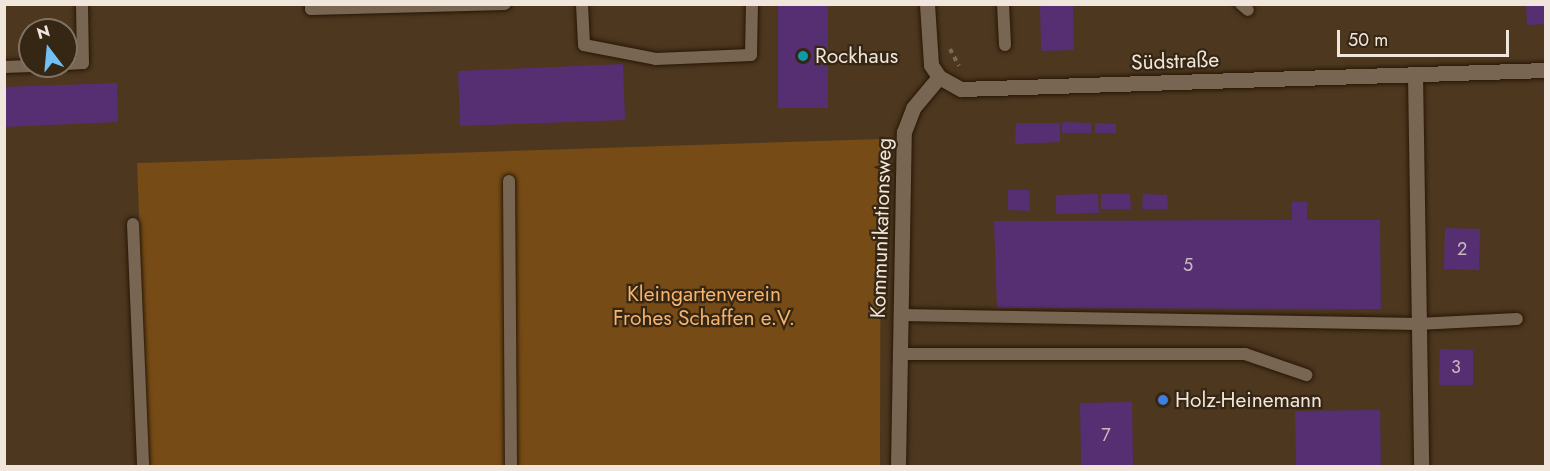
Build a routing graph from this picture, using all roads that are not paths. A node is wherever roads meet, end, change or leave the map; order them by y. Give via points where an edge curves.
1 (82, 4) edge
2 (311, 4) edge
3 (506, 4) edge
4 (582, 4) edge
5 (752, 4) edge
6 (927, 4) edge
7 (1003, 4) edge
8 (1005, 45) dead end
9 (78, 63) edge
10 (1545, 70) edge
11 (1415, 74) junction
12 (939, 78) junction
13 (509, 181) dead end
14 (133, 224) dead end
15 (900, 315) junction
16 (1517, 319) dead end
17 (1417, 324) junction
18 (899, 354) junction
19 (1306, 375) dead end
20 (143, 466) edge
21 (511, 466) edge
22 (898, 466) edge
23 (1421, 466) edge

1 - 9 lane via 83,63
2 - 3 lane via 311,9
4 - 5 lane via 584,45 656,59 751,55
6 - 12 street via 927,46
7 - 8 lane
10 - 11 street, Südstraße
11 - 12 street, Südstraße via 961,89
11 - 17 street
12 - 15 street, Kommunikationsweg via 913,108 904,132
13 - 21 lane
14 - 20 lane
15 - 17 lane
15 - 18 street, Kommunikationsweg
16 - 17 lane
17 - 23 street
18 - 19 lane via 1245,354
18 - 22 street, Kommunikationsweg

